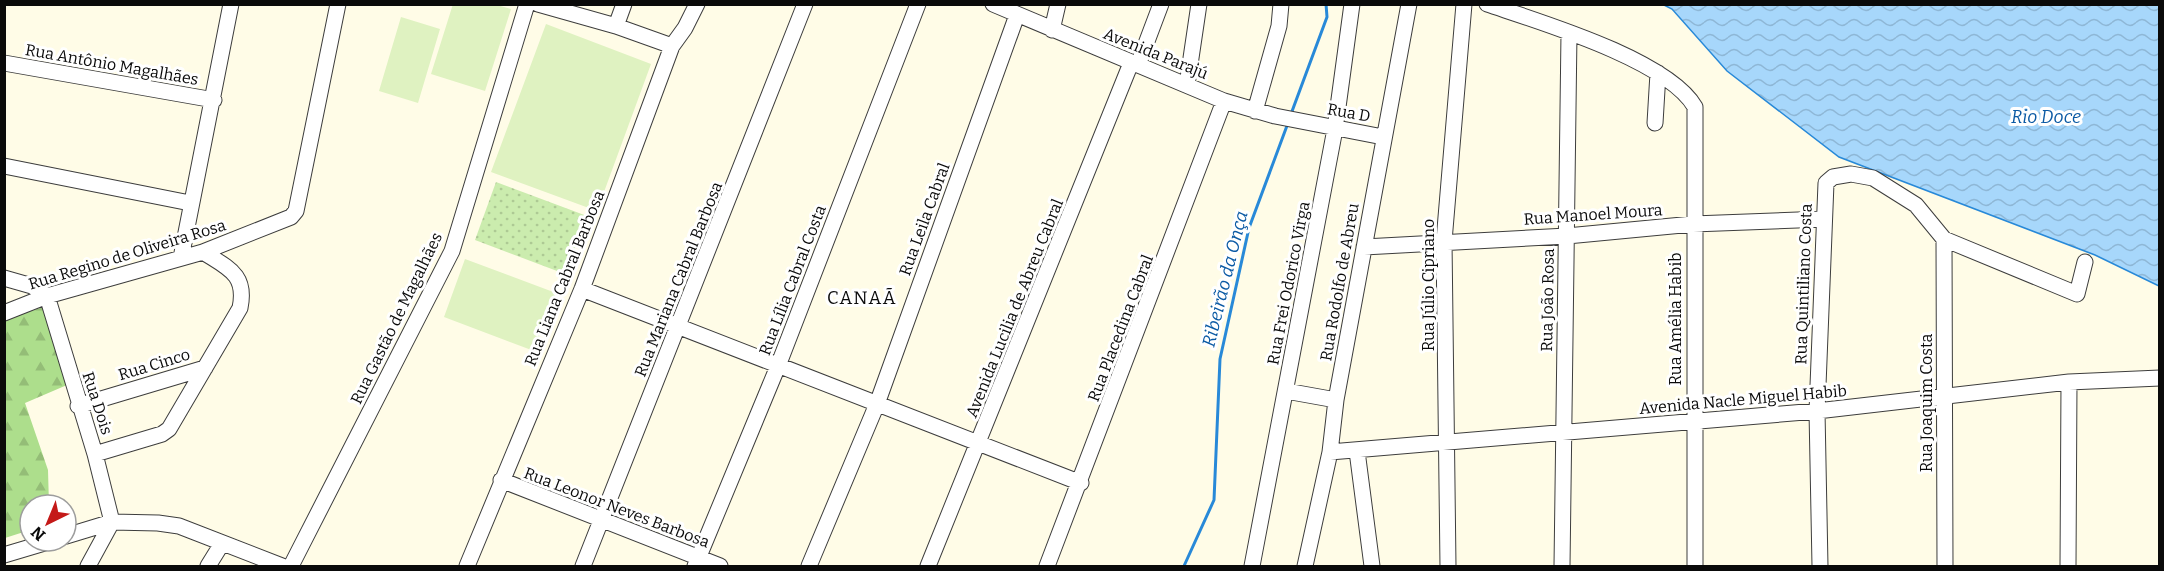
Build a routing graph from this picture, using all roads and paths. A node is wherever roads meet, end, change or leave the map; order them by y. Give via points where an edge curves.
1 (231, 4) edge
2 (338, 4) edge
3 (527, 4) edge
4 (538, 4) edge
5 (624, 4) edge
6 (697, 4) edge
7 (805, 4) edge
8 (918, 4) edge
9 (993, 4) edge
10 (1058, 4) edge
11 (1161, 4) edge
12 (1199, 4) edge
13 (1352, 4) edge
14 (1409, 4) edge
15 (1464, 4) edge
16 (1487, 4) edge
17 (1279, 6) edge
18 (1017, 15) junction
19 (616, 26) junction
20 (1053, 30) junction
21 (1569, 33) junction
22 (672, 46) junction
23 (4, 63) edge
24 (1135, 64) junction
25 (1658, 73) junction
26 (1187, 85) junction
27 (214, 100) junction
28 (1224, 101) junction
29 (1255, 111) junction
30 (1309, 123) joint
31 (1655, 123) dead end
32 (1335, 129) junction
33 (1383, 137) junction
34 (4, 166) edge
35 (190, 203) junction
36 (1824, 219) junction
37 (1693, 224) junction
38 (1567, 236) junction
39 (1944, 239) junction
40 (1444, 241) junction
41 (1364, 247) junction
42 (203, 252) junction
43 (181, 258) junction
44 (2085, 262) dead end
45 (4, 278) edge
46 (582, 290) junction
47 (47, 296) junction
48 (4, 313) edge
49 (679, 326) junction
50 (778, 366) junction
51 (205, 368) junction
52 (2160, 378) edge
53 (2070, 382) junction
54 (1286, 391) junction
55 (1944, 397) junction
56 (1336, 400) junction
57 (877, 404) junction
58 (78, 406) junction
59 (1817, 411) junction
60 (1693, 422) junction
61 (1563, 433) junction
62 (1446, 441) junction
63 (980, 442) junction
64 (1357, 451) junction
65 (1330, 452) junction
66 (95, 454) junction
67 (501, 480) junction
68 (1081, 483) junction
69 (601, 520) junction
70 (112, 522) junction
71 (78, 533) edge
72 (221, 544) junction
73 (697, 562) edge
74 (88, 567) edge
75 (208, 567) edge
76 (282, 567) edge
77 (291, 567) edge
78 (467, 567) edge
79 (583, 567) edge
80 (720, 567) edge
81 (809, 567) edge
82 (928, 567) edge
83 (1047, 567) edge
84 (1252, 567) edge
85 (1305, 567) edge
86 (1372, 567) edge
87 (1448, 567) edge
88 (1562, 567) edge
89 (1695, 567) edge
90 (1820, 567) edge
91 (1945, 567) edge
92 (2068, 567) edge

1 - 27 street
2 - 42 street, Rua Regino de Oliveira Rosa via 296,211 291,217
3 - 77 street, Rua Gastão de Magalhães via 452,251
4 - 19 street
5 - 19 street
6 - 22 street, Rua Liana Cabral Barbosa
7 - 49 street, Rua Mariana Cabral Barbosa
8 - 50 street, Rua Lília Cabral Costa
9 - 18 street, Avenida Parajú
10 - 20 street
11 - 24 street, Avenida Lucilia de Abreu Cabral
12 - 26 street
13 - 32 street, Rua Frei Odorico Virga
14 - 33 street, Rua Rodolfo de Abreu
15 - 40 street, Rua Júlio Cipriano
16 - 21 street
17 - 29 street via 1279,26
18 - 20 street, Avenida Parajú
18 - 57 street, Rua Leila Cabral
19 - 22 street
20 - 24 street, Avenida Parajú
21 - 25 street
21 - 38 street, Rua João Rosa
22 - 46 street, Rua Liana Cabral Barbosa
23 - 27 street, Rua Antônio Magalhães
24 - 26 street, Avenida Parajú
24 - 63 street, Avenida Lucilia de Abreu Cabral
25 - 31 street
25 - 37 street, Rua Amélia Habib via 1687,93 1695,107
26 - 28 street, Avenida Parajú
27 - 35 street
28 - 29 street, Avenida Parajú
28 - 68 street, Rua Placedina Cabral
29 - 30 street, Avenida Parajú
30 - 32 street, Rua D
32 - 33 street, Rua D
32 - 54 street, Rua Frei Odorico Virga
33 - 41 street, Rua Rodolfo de Abreu
34 - 35 street
35 - 43 street
36 - 37 street, Rua Manoel Moura
36 - 39 street, Rua Quintiliano Costa via 1826,183 1833,177 1851,174 1873,178 1916,205
36 - 59 street, Rua Quintiliano Costa
37 - 38 street, Rua Manoel Moura
37 - 60 street, Rua Amélia Habib
38 - 40 street, Rua Manoel Moura
38 - 61 street, Rua João Rosa
39 - 44 street via 2077,294
39 - 55 street, Rua Joaquim Costa
40 - 41 street, Rua Manoel Moura
40 - 62 street, Rua Júlio Cipriano
41 - 56 street, Rua Rodolfo de Abreu
42 - 43 street, Rua Regino de Oliveira Rosa
42 - 51 street via 235,272 243,293 240,308
43 - 47 street, Rua Regino de Oliveira Rosa
45 - 47 street via 32,286
46 - 49 street
46 - 67 street, Rua Liana Cabral Barbosa
47 - 48 street, Rua Regino de Oliveira Rosa
47 - 58 street, Rua Dois
49 - 50 street
49 - 69 street, Rua Mariana Cabral Barbosa
50 - 57 street
50 - 73 street, Rua Lília Cabral Costa
51 - 58 street, Rua Cinco
51 - 66 street via 169,429
52 - 53 street, Avenida Nacle Miguel Habib
53 - 55 street, Avenida Nacle Miguel Habib
53 - 92 street
54 - 56 street
54 - 84 street, Rua Frei Odorico Virga
55 - 59 street, Avenida Nacle Miguel Habib
55 - 91 street, Rua Joaquim Costa
56 - 65 street, Rua Rodolfo de Abreu
57 - 63 street
57 - 81 street, Rua Leila Cabral
58 - 66 street, Rua Dois
59 - 60 street, Avenida Nacle Miguel Habib
59 - 90 street, Rua Quintiliano Costa
60 - 61 street, Avenida Nacle Miguel Habib
60 - 89 street, Rua Amélia Habib
61 - 62 street, Avenida Nacle Miguel Habib
61 - 88 street, Rua João Rosa
62 - 64 street, Avenida Nacle Miguel Habib
62 - 87 street, Rua Júlio Cipriano
63 - 68 street
63 - 82 street, Avenida Lucilia de Abreu Cabral
64 - 65 street, Avenida Nacle Miguel Habib
64 - 86 street
65 - 85 street, Rua Rodolfo de Abreu
66 - 70 street, Rua Dois
67 - 69 street, Rua Leonor Neves Barbosa
67 - 78 street, Rua Liana Cabral Barbosa
68 - 83 street, Rua Placedina Cabral
69 - 73 street, Rua Leonor Neves Barbosa
69 - 79 street, Rua Mariana Cabral Barbosa
70 - 71 street
70 - 72 street via 179,526
70 - 74 street
72 - 75 street
72 - 76 street
73 - 80 street, Rua Leonor Neves Barbosa

